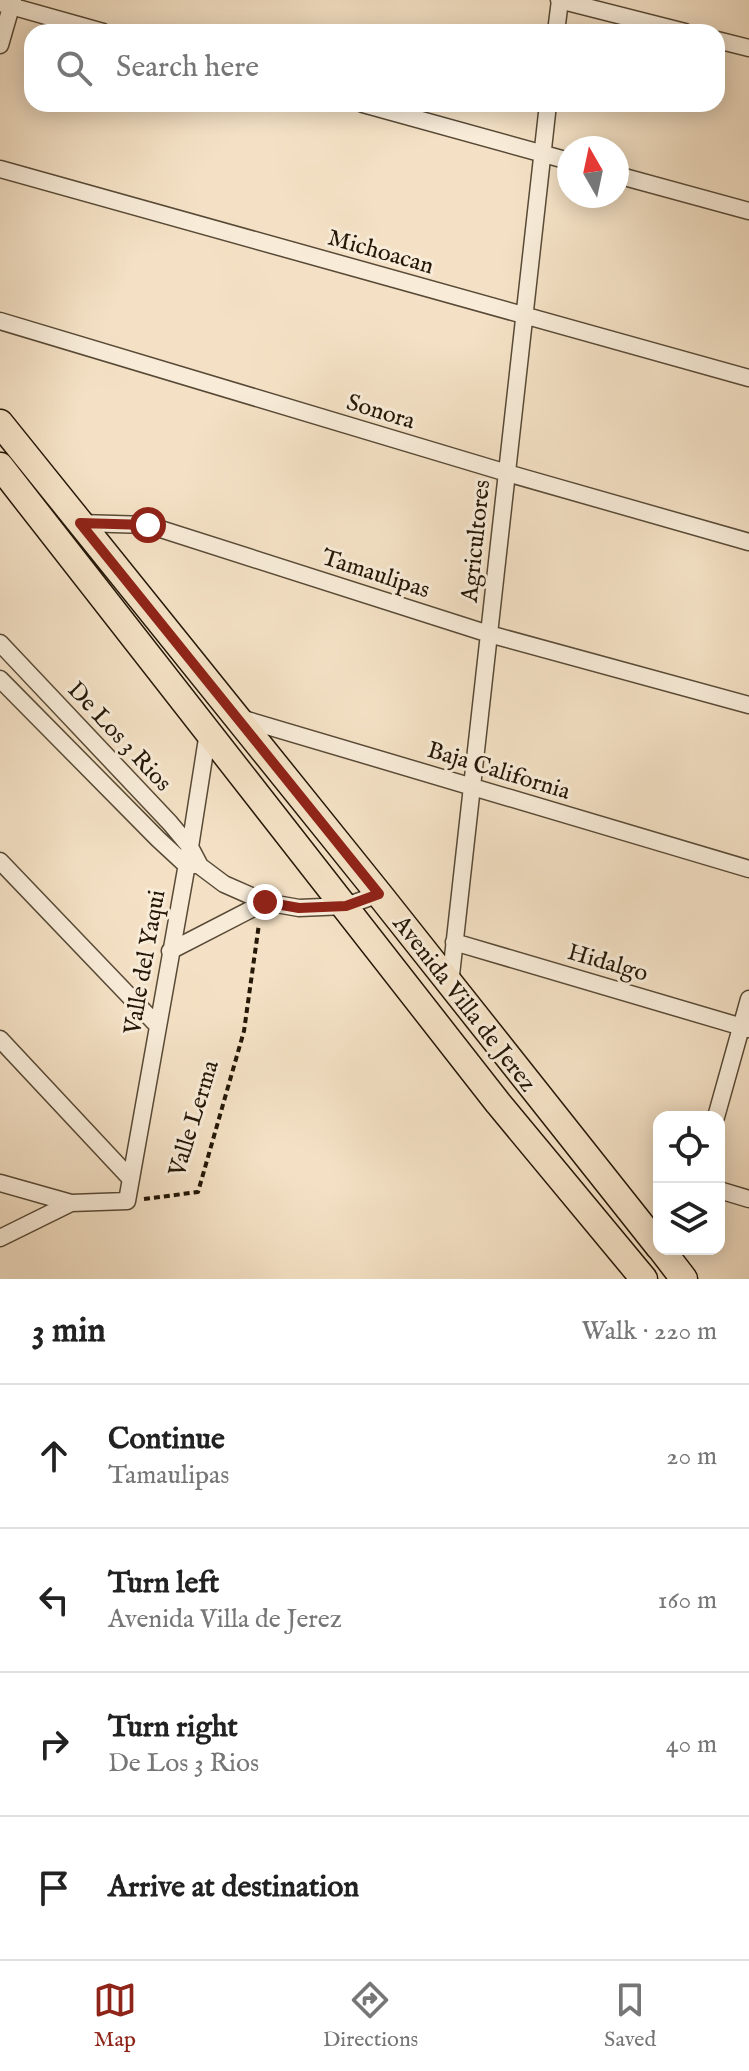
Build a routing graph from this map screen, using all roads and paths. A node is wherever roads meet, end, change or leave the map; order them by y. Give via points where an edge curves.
1 (559, 0) edge
2 (8, 3) edge
3 (77, 24) edge
4 (557, 24) edge
5 (654, 24) edge
6 (725, 42) edge
7 (0, 45) edge
8 (749, 48) edge
9 (392, 112) edge
10 (547, 112) edge
11 (542, 154) junction
12 (557, 158) edge
13 (0, 169) edge
14 (629, 178) edge
15 (749, 211) edge
16 (524, 316) junction
17 (0, 321) edge
18 (749, 378) edge
19 (0, 423) edge
20 (7, 460) edge
21 (507, 473) junction
22 (80, 523) junction
23 (749, 542) edge
24 (489, 634) junction
25 (0, 643) edge
26 (0, 679) edge
27 (749, 705) edge
28 (236, 717) junction
29 (208, 732) junction
30 (472, 787) junction
31 (190, 847) junction
32 (0, 861) edge
33 (193, 865) junction
34 (749, 869) edge
35 (379, 894) junction
36 (265, 902) junction
37 (346, 906) junction
38 (454, 942) junction
39 (170, 951) junction
40 (450, 984) junction
41 (749, 999) edge
42 (157, 1025) junction
43 (745, 1028) edge
44 (0, 1039) edge
45 (718, 1111) edge
46 (130, 1178) junction
47 (0, 1183) edge
48 (725, 1192) edge
49 (749, 1199) edge
50 (127, 1201) junction
51 (71, 1203) junction
52 (0, 1238) edge
53 (671, 1262) edge
54 (644, 1279) edge

1 - 4 street
1 - 5 street
2 - 3 street
2 - 7 street
6 - 8 street
9 - 11 street
10 - 11 street, Agricultores
11 - 12 street
11 - 16 street, Agricultores
13 - 16 street, Michoacan
14 - 15 street
16 - 18 street, Michoacan
16 - 21 street, Agricultores
17 - 21 street, Sonora
19 - 20 main road, Avenida Villa de Jerez
20 - 22 main road, Avenida Villa de Jerez
20 - 29 main road, Avenida Villa de Jerez
21 - 23 street, Sonora
21 - 24 street, Agricultores
22 - 24 street, Tamaulipas via 148,525
22 - 28 main road, Avenida Villa de Jerez
24 - 27 street, Tamaulipas
24 - 30 street, Agricultores
25 - 31 street, De Los 3 Rios
26 - 33 street, De Los 3 Rios via 158,839
28 - 30 street, Baja California
28 - 35 main road, Avenida Villa de Jerez
29 - 31 street, Valle del Yaqui
29 - 37 main road, Avenida Villa de Jerez
30 - 34 street, Baja California
30 - 38 street, Agricultores
31 - 33 street, Valle del Yaqui
32 - 42 street
33 - 36 street, De Los 3 Rios
33 - 39 street, Valle del Yaqui
35 - 37 street, De Los 3 Rios
35 - 40 main road, Avenida Villa de Jerez
36 - 37 street, De Los 3 Rios via 299,908
36 - 39 street
36 - 50 path, Valle Lerma via 244,1031 198,1192
37 - 54 main road, Avenida Villa de Jerez via 498,1103
38 - 40 street, Agricultores
38 - 43 street, Hidalgo
39 - 42 street, Valle del Yaqui
40 - 53 main road, Avenida Villa de Jerez
41 - 43 street
42 - 46 street, Valle del Yaqui
43 - 45 street
44 - 46 street, Valle Lerma
46 - 50 street, Valle del Yaqui
47 - 51 street
48 - 49 street
50 - 51 street
51 - 52 street

